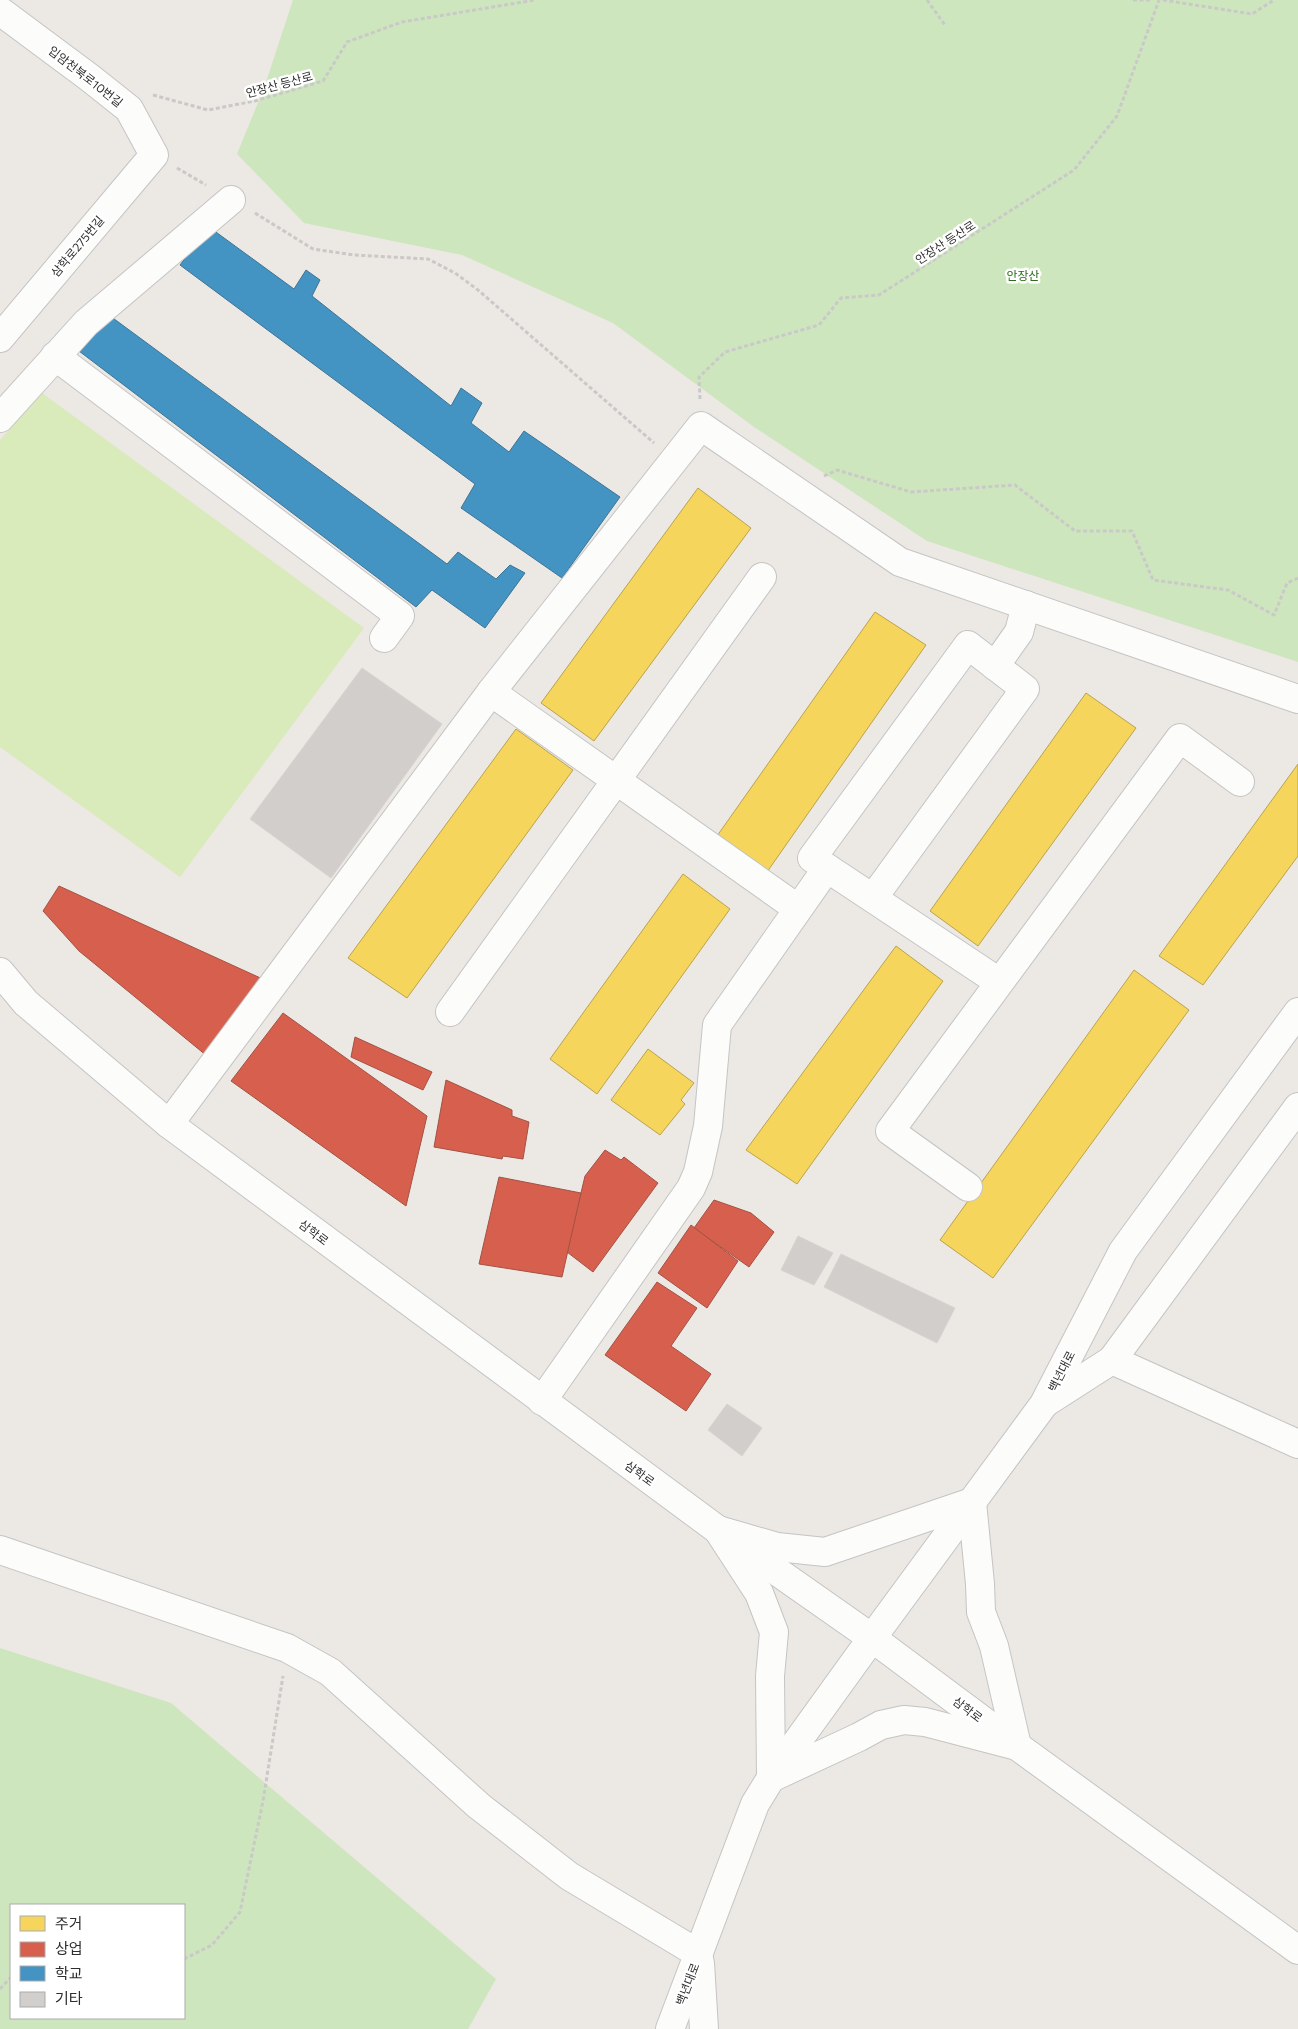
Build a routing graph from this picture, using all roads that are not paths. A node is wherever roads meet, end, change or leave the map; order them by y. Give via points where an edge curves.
1 (0, 11) edge
2 (154, 155) joint
3 (231, 200) road end
4 (0, 338) edge
5 (56, 356) junction
6 (0, 418) edge
7 (762, 577) dead end
8 (1026, 605) junction
9 (384, 638) dead end
10 (996, 666) junction
11 (491, 692) junction
12 (1298, 699) edge
13 (615, 780) junction
14 (1240, 782) dead end
15 (827, 868) junction
16 (873, 898) junction
17 (797, 908) junction
18 (0, 972) edge
19 (999, 982) junction
20 (450, 1012) dead end
21 (1298, 1012) edge
22 (1298, 1107) edge
23 (169, 1124) junction
24 (968, 1187) dead end
25 (1112, 1360) junction
26 (542, 1401) junction
27 (1044, 1404) junction
28 (1298, 1444) edge
29 (972, 1502) junction
30 (718, 1530) junction
31 (0, 1550) edge
32 (872, 1638) junction
33 (1017, 1746) junction
34 (772, 1778) junction
35 (1298, 1950) edge
36 (699, 1954) junction
37 (670, 2029) edge
38 (704, 2029) edge

1 - 2 street, 입암천북로10번길 via 129,109
2 - 4 street, 삼학로275번길
3 - 5 street via 86,323
5 - 6 street
5 - 9 street via 400,616
7 - 13 street
8 - 10 street via 1019,632
8 - 11 street via 900,562 701,426
8 - 12 street
10 - 15 street via 968,645 812,858
10 - 16 street via 1025,689
11 - 13 street
11 - 23 street
13 - 17 street
13 - 20 street
14 - 19 street via 1180,738
15 - 16 street
15 - 17 street
16 - 19 street
17 - 26 street via 717,1025 708,1126 698,1172 691,1188
18 - 23 street, 삼학로 via 26,1003
19 - 24 street via 890,1131
21 - 27 street, 백년대로 via 1123,1250
22 - 25 street, 백년대로
23 - 26 street, 삼학로
25 - 27 street, 백년대로
25 - 28 street
26 - 30 street, 삼학로
27 - 29 street
29 - 30 street via 825,1552 777,1547
29 - 32 street
29 - 33 street via 981,1612 994,1646
30 - 32 street, 삼학로
30 - 34 street via 759,1593 774,1632 770,1676
31 - 36 street via 287,1648 330,1672 479,1806 569,1876
32 - 33 street, 삼학로
32 - 34 street
33 - 34 street via 925,1722 904,1720 880,1724
33 - 35 street, 삼학로
34 - 36 street via 755,1804
36 - 37 street, 백년대로
36 - 38 street, 백년대로

